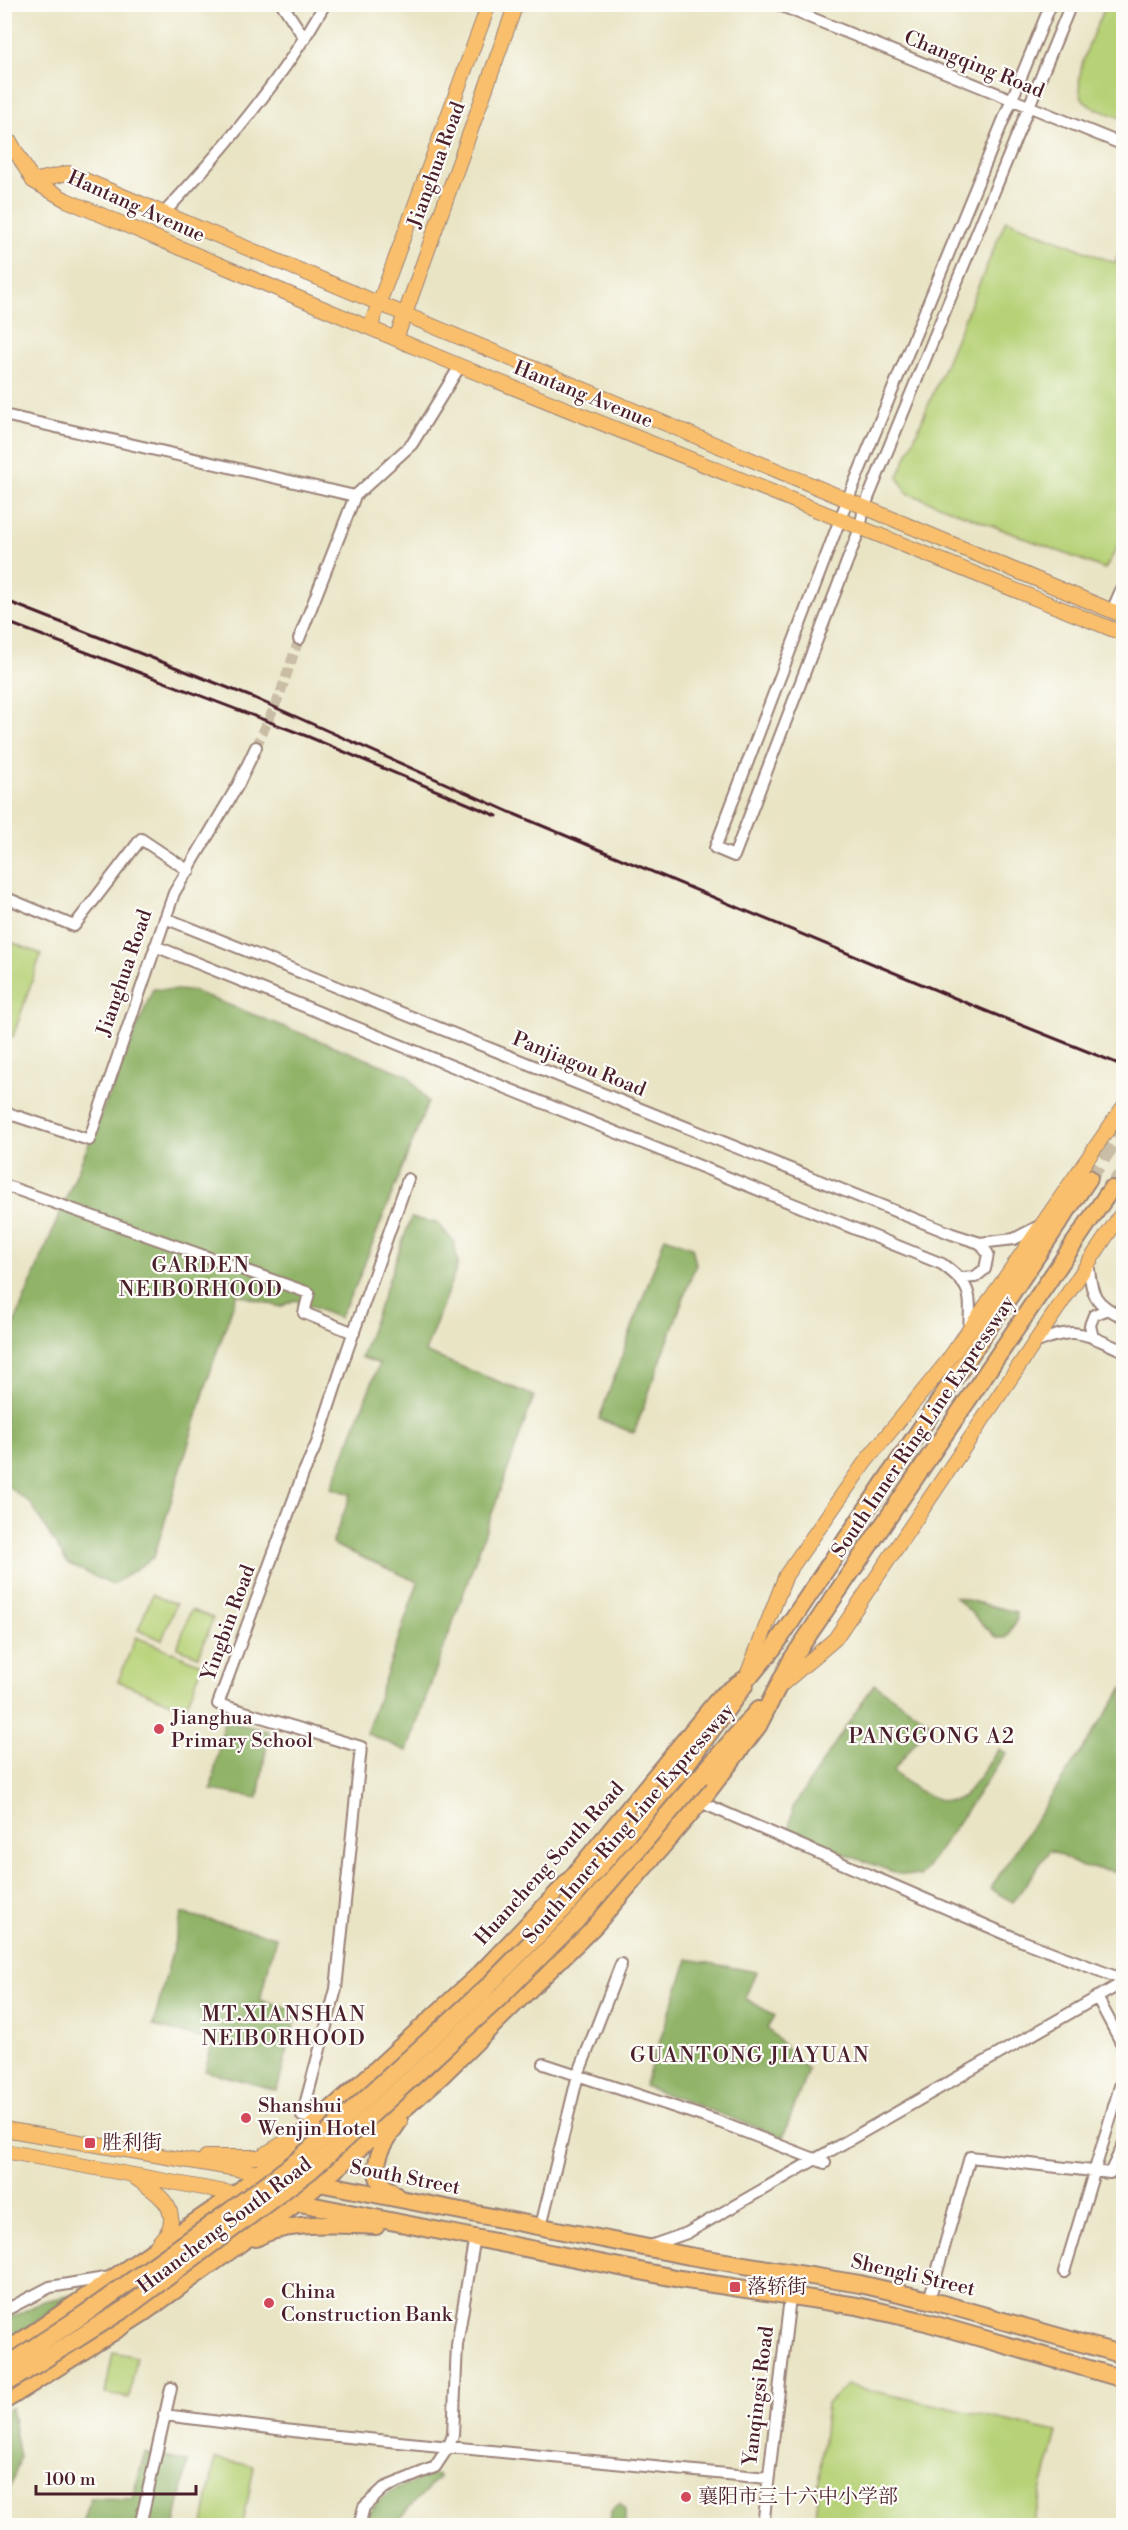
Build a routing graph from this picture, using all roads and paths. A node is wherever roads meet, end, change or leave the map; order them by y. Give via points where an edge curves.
1 (282, 4) edge
2 (325, 4) edge
3 (489, 4) edge
4 (516, 4) edge
5 (777, 4) edge
6 (1051, 4) edge
7 (1071, 4) edge
8 (305, 39) junction
9 (1012, 100) junction
10 (1030, 107) junction
11 (4, 139) edge
12 (1124, 145) edge
13 (33, 181) junction
14 (163, 214) junction
15 (378, 305) junction
16 (405, 316) junction
17 (369, 328) junction
18 (396, 339) junction
19 (460, 366) junction
20 (4, 416) edge
21 (355, 496) junction
22 (847, 501) junction
23 (864, 508) junction
24 (841, 520) junction
25 (860, 528) junction
26 (1124, 583) edge
27 (1118, 614) edge
28 (1124, 634) edge
29 (299, 639) tunnel mouth
30 (256, 747) tunnel mouth
31 (189, 871) junction
32 (4, 897) edge
33 (165, 918) junction
34 (155, 946) junction
35 (1124, 1106) edge
36 (4, 1112) edge
37 (1089, 1178) tunnel mouth
38 (408, 1179) dead end
39 (4, 1185) edge
40 (1111, 1190) tunnel mouth
41 (1124, 1210) edge
42 (1042, 1225) junction
43 (980, 1243) junction
44 (1088, 1262) junction
45 (961, 1278) junction
46 (1106, 1310) junction
47 (1124, 1317) edge
48 (969, 1329) junction
49 (354, 1333) junction
50 (1093, 1338) junction
51 (1033, 1344) junction
52 (1124, 1351) edge
53 (974, 1391) junction
54 (993, 1404) junction
55 (749, 1676) junction
56 (775, 1691) junction
57 (649, 1784) joint
58 (700, 1802) junction
59 (621, 1964) dead end
60 (1124, 1981) edge
61 (1097, 1997) junction
62 (1124, 2048) edge
63 (544, 2064) dead end
64 (1124, 2073) edge
65 (578, 2075) junction
66 (412, 2101) junction
67 (316, 2123) junction
68 (4, 2129) edge
69 (1124, 2143) edge
70 (4, 2151) edge
71 (164, 2156) junction
72 (820, 2162) junction
73 (1094, 2171) junction
74 (260, 2172) junction
75 (130, 2174) junction
76 (320, 2183) junction
77 (236, 2194) junction
78 (396, 2197) junction
79 (297, 2202) junction
80 (541, 2226) junction
81 (436, 2229) junction
82 (475, 2236) junction
83 (646, 2247) junction
84 (151, 2252) junction
85 (689, 2256) joint
86 (202, 2271) junction
87 (793, 2272) junction
88 (1064, 2272) dead end
89 (117, 2276) junction
90 (790, 2294) junction
91 (929, 2300) junction
92 (4, 2311) edge
93 (4, 2353) edge
94 (1124, 2355) edge
95 (4, 2367) edge
96 (1124, 2379) edge
97 (4, 2385) edge
98 (171, 2388) dead end
99 (4, 2401) edge
100 (165, 2415) junction
101 (449, 2446) junction
102 (767, 2478) junction
103 (140, 2526) edge
104 (359, 2526) edge
105 (763, 2526) edge

1 - 8 street
2 - 8 street
3 - 15 main road, Jianghua Road
4 - 16 main road, Jianghua Road
5 - 9 street, Changqing Road
6 - 9 street
7 - 10 street
8 - 14 street via 212,161
9 - 10 street, Changqing Road
9 - 22 street
10 - 12 street, Changqing Road
10 - 23 street
11 - 13 main road, Hantang Avenue via 11,143
13 - 14 main road, Hantang Avenue via 68,173
13 - 17 main road, Hantang Avenue via 66,200
14 - 15 main road, Hantang Avenue
15 - 16 main road, Hantang Avenue
15 - 17 main road, Jianghua Road
16 - 18 main road, Jianghua Road
16 - 22 main road, Hantang Avenue
17 - 18 main road, Hantang Avenue
18 - 19 main road, Hantang Avenue
19 - 21 street via 412,444
19 - 24 main road, Hantang Avenue
20 - 21 street
21 - 29 street
22 - 23 main road, Hantang Avenue
22 - 24 street
23 - 25 street
23 - 27 main road, Hantang Avenue
24 - 25 main road, Hantang Avenue
24 - 25 street via 715,848 734,856
25 - 28 main road, Hantang Avenue
26 - 27 street
30 - 31 street, Jianghua Road
31 - 32 street via 141,839 74,926
31 - 33 street, Jianghua Road via 174,893
33 - 34 street, Jianghua Road
33 - 43 street, Panjiagou Road
34 - 36 street, Jianghua Road via 89,1140
34 - 45 street via 942,1264
35 - 42 main road
37 - 55 highway, South Inner Ring Line Expressway via 774,1647
38 - 49 street, Yingbin Road
39 - 49 street via 309,1293 304,1312
40 - 53 highway, South Inner Ring Line Expressway
41 - 44 main road
42 - 43 street, Panjiagou Road via 1014,1239
42 - 48 main road
43 - 45 street via 988,1254 985,1269 975,1277
44 - 46 street via 1092,1292
44 - 51 main road
45 - 48 street via 971,1296
46 - 47 street
46 - 50 street via 1094,1315 1090,1325
48 - 55 main road via 866,1461 786,1575
49 - 67 street, Yingbin Road via 317,1443 218,1704 361,1747 336,1989 302,2116
50 - 51 street via 1075,1332 1057,1334
50 - 52 street
51 - 54 main road
53 - 54 main road
53 - 56 highway, South Inner Ring Line Expressway via 792,1659
54 - 56 main road via 834,1639
55 - 57 highway, South Inner Ring Line Expressway via 720,1697
55 - 95 highway, South Inner Ring Line Expressway, bridge via 685,1766 563,1910 486,1988 298,2160 231,2211
56 - 58 highway, South Inner Ring Line Expressway via 758,1726
56 - 97 highway, South Inner Ring Line Expressway, bridge via 576,1922 310,2171 126,2308
57 - 67 highway, Huancheng South Road via 570,1880 481,1973
58 - 60 street
58 - 66 highway, Huancheng South Road via 595,1925
59 - 65 street
60 - 61 street
61 - 62 street
61 - 72 street
63 - 65 street
64 - 73 street
65 - 72 street via 714,2120
65 - 80 street
66 - 76 highway, Huancheng South Road
66 - 78 highway via 383,2144 377,2165 381,2183
67 - 71 main road via 260,2157
67 - 74 highway, Huancheng South Road
68 - 71 main road, South Street
69 - 73 street via 1110,2173
70 - 75 main road
71 - 74 main road, South Street
72 - 83 street via 687,2233
73 - 88 street
73 - 91 street via 970,2157
74 - 76 highway, South Street
74 - 77 highway, Huancheng South Road
75 - 77 main road
75 - 84 main road via 161,2196 171,2211 169,2229
76 - 78 highway, South Street
76 - 79 highway, Huancheng South Road
77 - 79 highway
77 - 84 highway, Huancheng South Road
78 - 80 highway, South Street
79 - 81 highway
79 - 86 highway, Huancheng South Road
80 - 83 highway, South Street
81 - 82 highway
81 - 86 highway via 340,2224 264,2233
82 - 90 highway via 680,2279
82 - 101 street via 457,2345 453,2435
83 - 85 highway, South Street
84 - 89 highway, Huancheng South Road
85 - 87 highway, Shengli Street
86 - 99 highway, Huancheng South Road
87 - 90 street, Yanqingsi Road
87 - 91 highway, Shengli Street
89 - 92 street via 50,2287
89 - 93 highway, Huancheng South Road
90 - 96 highway via 922,2321
90 - 102 street, Yanqingsi Road
91 - 94 highway, Shengli Street
98 - 100 street
100 - 101 street
100 - 103 street
101 - 102 street
101 - 104 street via 435,2467 384,2488 364,2507
102 - 105 street, Yanqingsi Road

